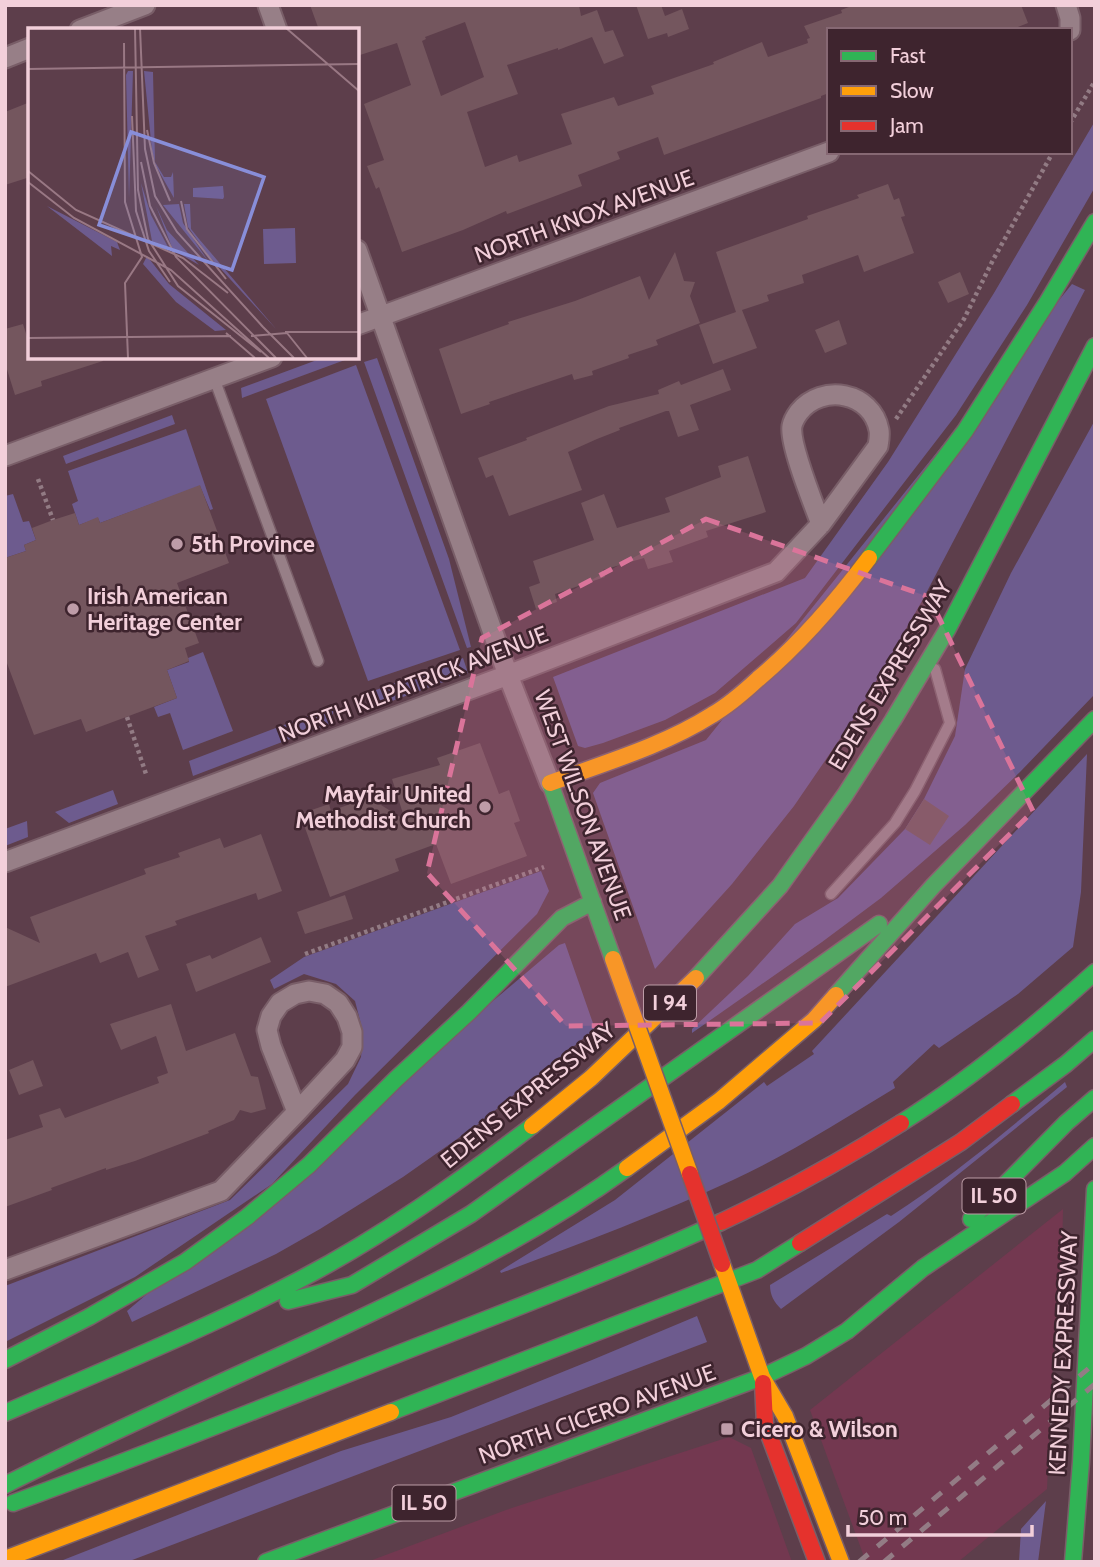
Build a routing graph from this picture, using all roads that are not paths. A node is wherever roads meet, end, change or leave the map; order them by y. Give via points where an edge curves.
1 (145, 5) edge
2 (268, 5) edge
3 (1066, 5) edge
4 (85, 28) edge
5 (275, 28) edge
6 (1070, 28) edge
7 (28, 49) edge
8 (5, 58) edge
9 (827, 153) edge
10 (1095, 222) edge
11 (359, 256) edge
12 (381, 316) junction
13 (359, 325) edge
14 (1095, 346) edge
15 (266, 359) edge
16 (214, 378) junction
17 (5, 456) edge
18 (821, 524) junction
19 (932, 656) junction
20 (318, 662) dead end
21 (508, 675) junction
22 (1092, 723) edge
23 (550, 783) junction
24 (5, 862) edge
25 (933, 885) junction
26 (831, 894) dead end
27 (593, 902) junction
28 (1095, 972) edge
29 (1095, 1039) edge
30 (1095, 1098) edge
31 (298, 1112) junction
32 (1095, 1146) edge
33 (1095, 1189) edge
34 (923, 1268) junction
35 (5, 1270) edge
36 (729, 1281) junction
37 (213, 1321) junction
38 (5, 1360) edge
39 (762, 1377) junction
40 (5, 1413) edge
41 (5, 1485) edge
42 (5, 1506) edge
43 (5, 1559) edge
44 (266, 1562) edge
45 (817, 1562) edge
46 (841, 1562) edge
47 (1073, 1562) edge

1 - 4 street
2 - 5 street
3 - 6 street
7 - 8 street
9 - 12 street, NORTH KNOX AVENUE
10 - 23 main road via 965,431 822,618 782,659 713,715 652,746
11 - 12 street, WEST WILSON AVENUE
12 - 13 street, NORTH KNOX AVENUE
12 - 21 street, WEST WILSON AVENUE
14 - 19 main road, EDENS EXPRESSWAY / I 94
15 - 16 street
16 - 17 street
16 - 20 lane
18 - 18 street, NORTH KILPATRICK AVENUE via 792,427 796,415 816,398 846,395 875,419 878,446
18 - 21 street, NORTH KILPATRICK AVENUE via 776,572
19 - 26 lane via 950,723 895,822
19 - 37 main road, EDENS EXPRESSWAY / I 94 via 845,795 780,886 648,1025 481,1166 377,1236
21 - 23 street, WEST WILSON AVENUE
21 - 24 street, NORTH KILPATRICK AVENUE
22 - 25 main road, I 94
23 - 27 main road, WEST WILSON AVENUE
25 - 37 main road, I 94 via 471,1214 352,1284
25 - 41 main road, I 94 via 814,1020 719,1101 597,1190 425,1288
27 - 36 main road, WEST WILSON AVENUE, bridge
27 - 38 main road via 562,918 309,1165 247,1217 185,1262
28 - 42 main road via 1016,1040 922,1110 835,1163 738,1213 575,1285
29 - 36 main road via 961,1142 757,1270
30 - 34 main road, NORTH CICERO AVENUE / IL 50
31 - 31 street via 352,1047 352,1032 338,1003 309,991 280,1003 267,1030
31 - 35 street via 221,1191
32 - 34 main road, NORTH CICERO AVENUE / IL 50 via 1065,1173
33 - 47 main road, KENNEDY EXPRESSWAY
34 - 39 main road, NORTH CICERO AVENUE / IL 50 via 847,1331
36 - 39 main road, WEST WILSON AVENUE
36 - 43 main road
37 - 40 main road, EDENS EXPRESSWAY / I 94
39 - 44 main road, NORTH CICERO AVENUE / IL 50
39 - 45 main road, WEST WILSON AVENUE via 765,1424
39 - 46 main road, WEST WILSON AVENUE via 785,1416

